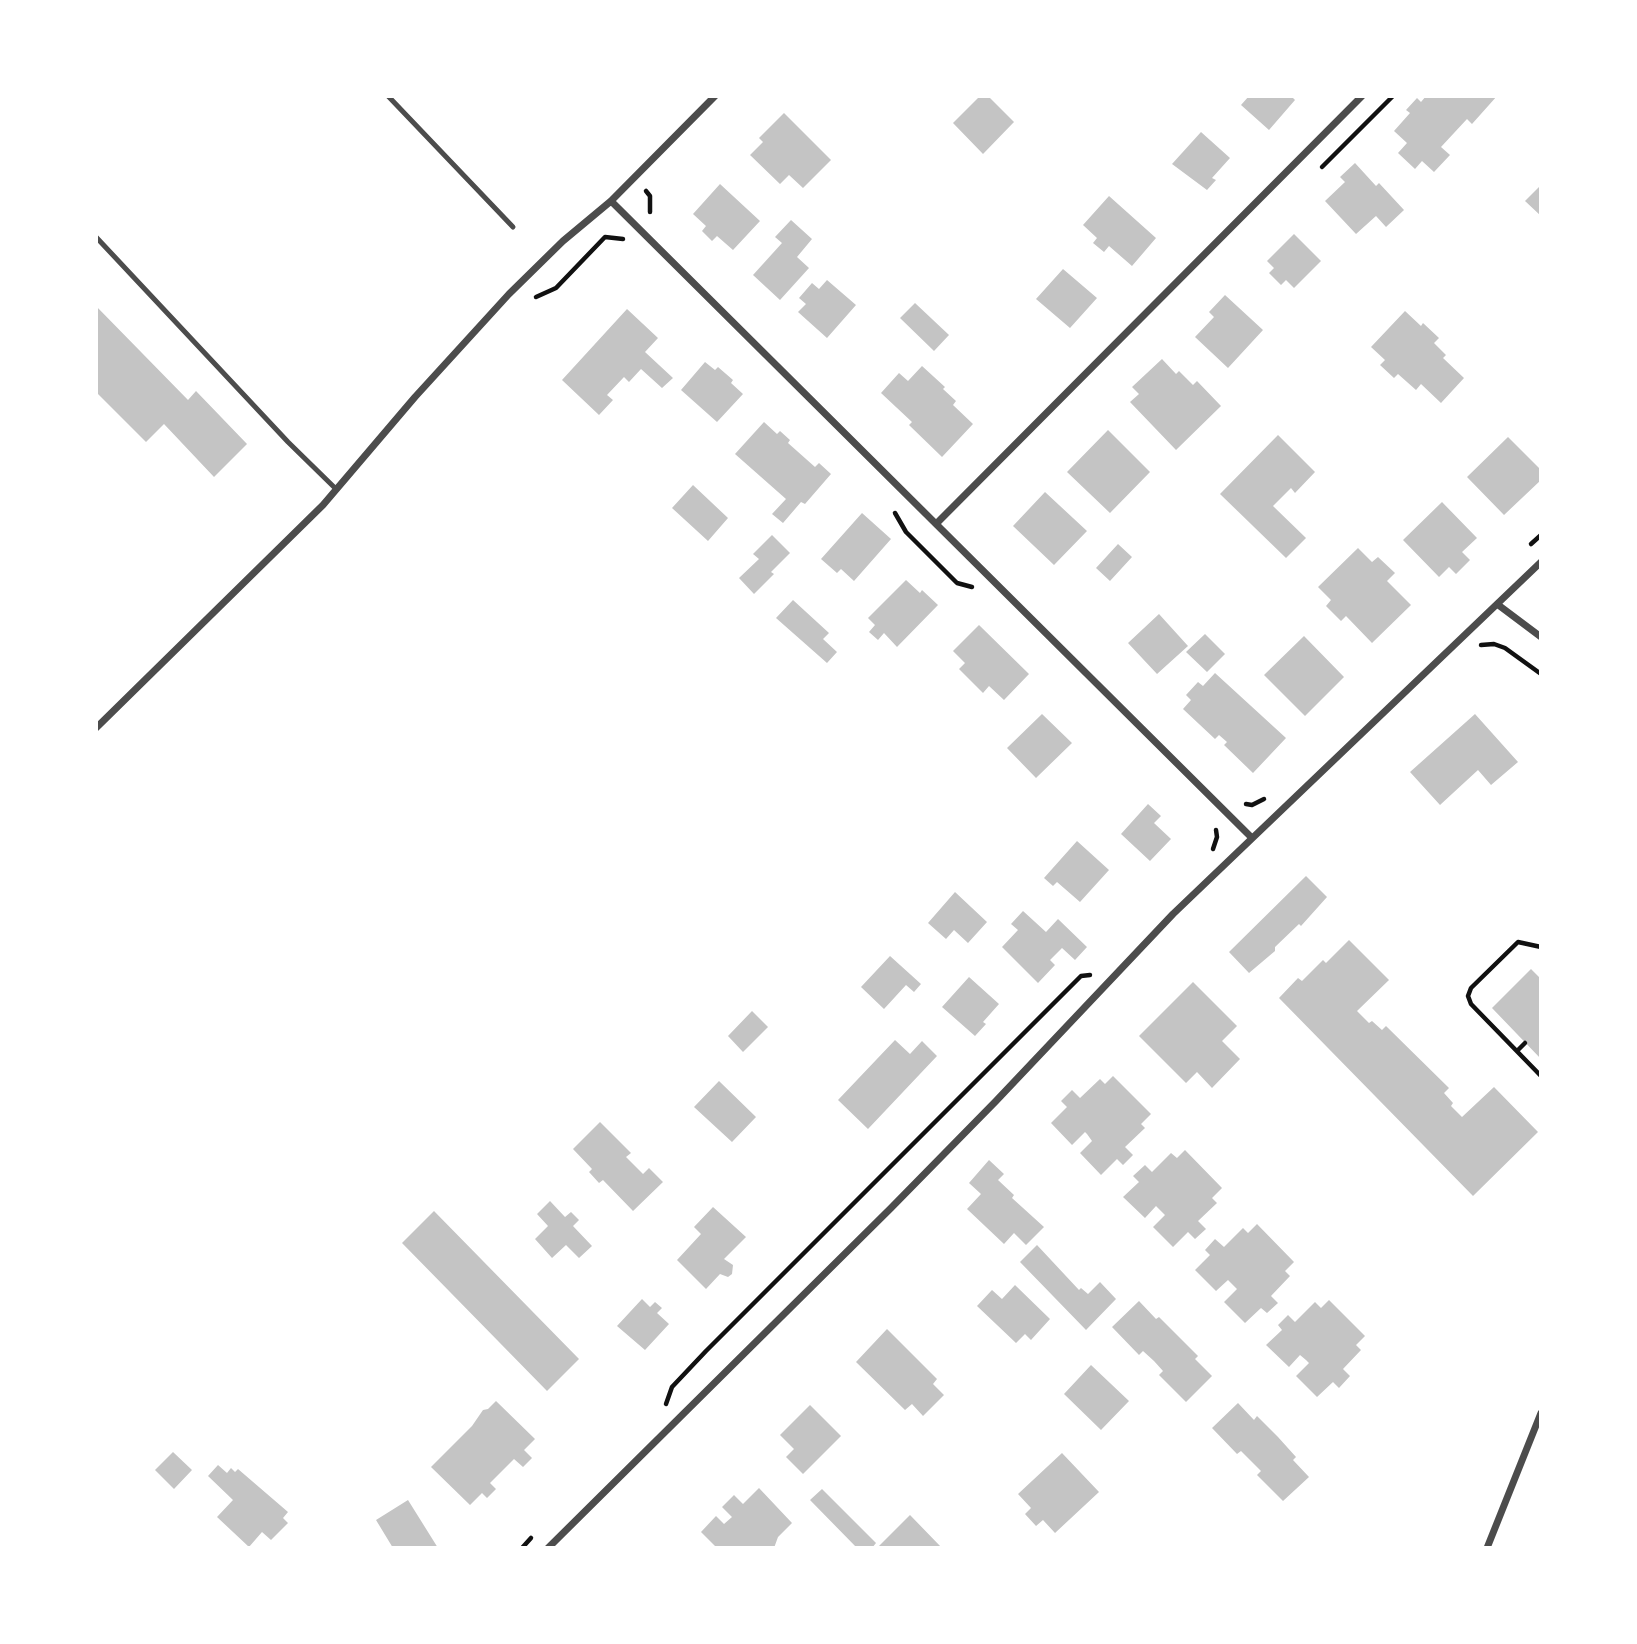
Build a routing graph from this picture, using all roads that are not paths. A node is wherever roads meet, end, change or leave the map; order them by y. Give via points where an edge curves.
1 (388, 96) edge
2 (715, 96) edge
3 (1363, 96) edge
4 (611, 201) junction
5 (513, 227) dead end
6 (96, 237) edge
7 (336, 489) junction
8 (936, 524) junction
9 (1541, 562) edge
10 (1497, 604) junction
11 (1541, 637) edge
12 (96, 728) edge
13 (1251, 837) junction
14 (1541, 1413) edge
15 (548, 1548) edge
16 (1487, 1548) edge

1 - 5 lane
2 - 4 street
3 - 8 street
4 - 7 street via 509,294
4 - 8 street
6 - 7 lane
7 - 12 street
8 - 13 street
9 - 10 street
10 - 11 street
10 - 13 street
13 - 15 street via 891,1208
14 - 16 street

